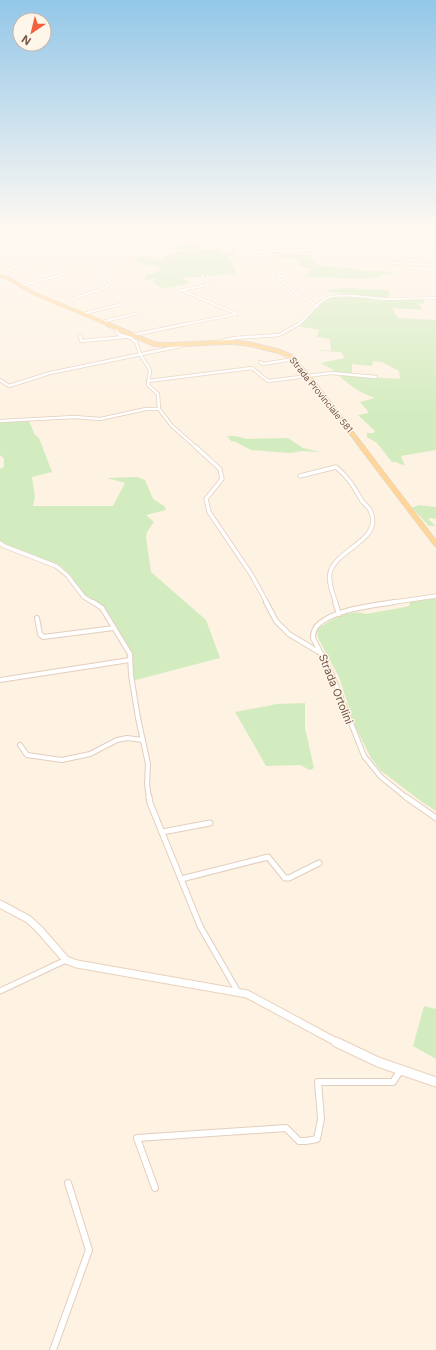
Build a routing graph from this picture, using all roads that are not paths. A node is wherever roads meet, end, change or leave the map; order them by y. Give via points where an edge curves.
1 (29, 290) edge
2 (99, 290) edge
3 (181, 290) edge
4 (292, 290) edge
5 (436, 298) edge
6 (122, 304) dead end
7 (318, 306) junction
8 (68, 308) junction
9 (82, 314) junction
10 (135, 314) dead end
11 (101, 322) junction
12 (116, 329) junction
13 (80, 335) dead end
14 (133, 335) junction
15 (127, 336) junction
16 (217, 342) junction
17 (183, 345) junction
18 (140, 354) junction
19 (294, 359) junction
20 (260, 362) dead end
21 (308, 376) junction
22 (376, 376) dead end
23 (0, 380) edge
24 (148, 381) junction
25 (158, 409) junction
26 (0, 421) edge
27 (300, 476) dead end
28 (0, 543) edge
29 (436, 544) edge
30 (436, 596) edge
31 (339, 614) junction
32 (37, 618) dead end
33 (114, 628) junction
34 (322, 654) junction
35 (130, 660) junction
36 (0, 680) edge
37 (143, 740) junction
38 (20, 745) dead end
39 (436, 818) edge
40 (210, 823) dead end
41 (162, 832) junction
42 (319, 863) dead end
43 (181, 879) junction
44 (0, 904) edge
45 (66, 960) junction
46 (0, 991) edge
47 (238, 992) junction
48 (400, 1071) junction
49 (436, 1082) edge
50 (68, 1182) dead end
51 (155, 1188) dead end
52 (53, 1350) edge

1 - 8 main road, Strada Provinciale 581
2 - 8 street via 72,299
3 - 14 street via 237,314
4 - 7 street
5 - 7 street via 342,296 326,298
6 - 9 street
7 - 16 street via 294,328 279,335
8 - 9 main road, Strada Provinciale 581
9 - 11 main road, Strada Provinciale 581
10 - 11 street
11 - 12 main road, Strada Provinciale 581
12 - 14 main road, Strada Provinciale 581
12 - 15 street via 118,334
13 - 15 street via 81,341
14 - 17 main road, Strada Provinciale 581 via 154,344
15 - 18 street via 134,341
16 - 17 main road, Strada Provinciale 581
16 - 19 main road, Strada Provinciale 581 via 249,344 282,352
17 - 18 street
18 - 23 street via 50,373 9,386
18 - 24 street via 150,370
19 - 20 street via 263,364
19 - 21 main road, Strada Provinciale 581
21 - 22 street
21 - 24 street via 268,381 252,368
21 - 29 main road, Strada Provinciale 581
24 - 25 street via 158,394
25 - 26 street via 146,409 100,419 74,417
25 - 34 street via 172,426 220,469 222,479 206,499 209,512 251,574 276,621 289,634
27 - 31 street via 336,467 354,485 371,513 373,521 370,530 356,546 336,560 330,572
28 - 33 street via 56,566 67,575 84,597 102,608
30 - 31 street, Strada Ortolini
31 - 34 street, Strada Ortolini via 322,622 314,631 313,638
32 - 33 street via 43,637
33 - 35 street via 130,654
34 - 39 street, Strada Ortolini via 332,672 367,763 386,781
35 - 36 street
35 - 37 street
37 - 38 street via 117,740 90,754 62,760 27,755
37 - 41 street via 148,764 147,784 150,803
40 - 41 street
41 - 43 street
42 - 43 street via 285,878 268,857
43 - 47 street via 200,926
44 - 45 main road via 28,919
45 - 46 street
45 - 47 main road via 199,987
47 - 48 main road via 264,1003 344,1046
48 - 49 main road
48 - 51 street via 393,1082 318,1082 321,1119 317,1139 304,1142 297,1140 286,1128 137,1138
50 - 52 street via 89,1250

